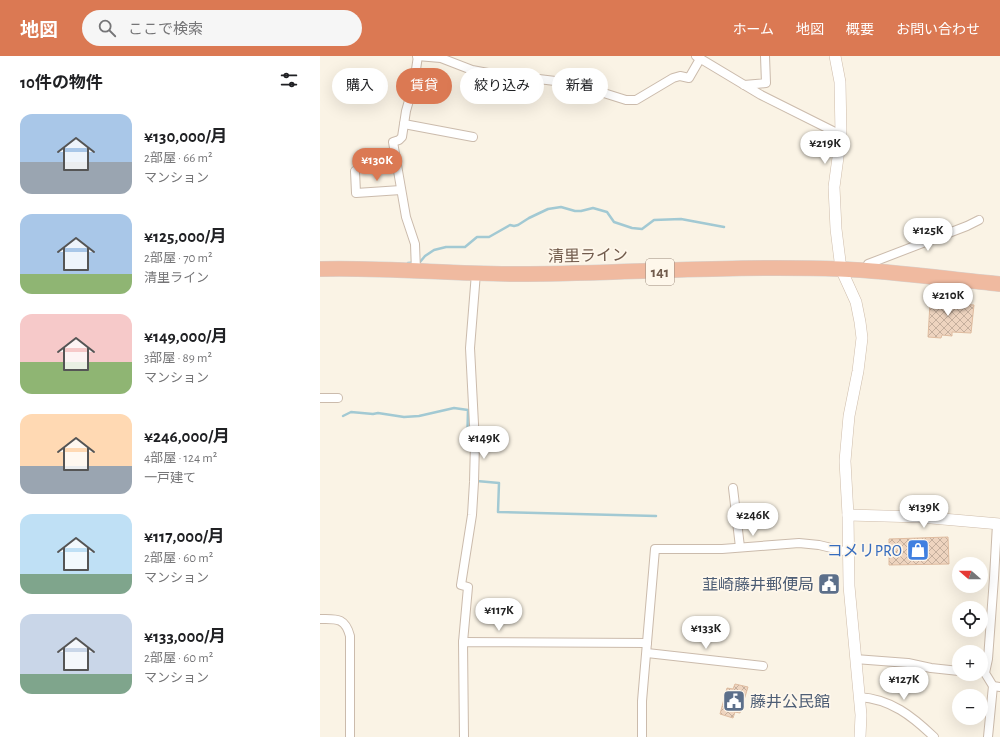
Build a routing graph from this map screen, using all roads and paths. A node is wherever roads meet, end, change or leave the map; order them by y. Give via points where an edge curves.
1 (418, 56) edge
2 (765, 56) edge
3 (835, 56) edge
4 (698, 57) edge
5 (744, 85) junction
6 (404, 124) junction
7 (841, 136) junction
8 (473, 137) dead end
9 (355, 171) dead end
10 (401, 190) junction
11 (979, 220) dead end
12 (320, 269) edge
13 (841, 269) junction
14 (416, 271) junction
15 (865, 271) junction
16 (476, 273) junction
17 (1000, 284) edge
18 (320, 398) edge
19 (338, 398) dead end
20 (733, 488) dead end
21 (848, 515) junction
22 (998, 524) edge
23 (740, 547) junction
24 (848, 552) junction
25 (320, 619) edge
26 (463, 642) junction
27 (647, 643) junction
28 (646, 653) junction
29 (856, 659) junction
30 (988, 659) edge
31 (763, 666) dead end
32 (952, 670) edge
33 (988, 678) edge
34 (996, 687) edge
35 (859, 698) junction
36 (350, 737) edge
37 (464, 737) edge
38 (642, 737) edge
39 (860, 737) edge
40 (934, 737) edge
41 (988, 737) edge

1 - 4 street via 441,58 472,70 488,73 572,83 626,100 636,100 673,78 689,78
1 - 6 street
2 - 5 street via 766,83
3 - 7 street via 840,82
4 - 5 street
5 - 7 street
6 - 8 street
6 - 10 street via 402,137 393,142
7 - 13 street via 834,187
9 - 10 street via 356,193
10 - 14 street via 415,244
11 - 15 street via 868,264
12 - 14 highway, 清里ライン / 141
13 - 15 highway, 清里ライン / 141
13 - 16 highway, 清里ライン / 141
13 - 21 street via 856,302 862,338 846,434
14 - 16 highway, 清里ライン / 141
15 - 17 highway, 清里ライン / 141
16 - 26 street via 470,348 475,443 474,482 472,515 460,585 468,587
18 - 19 street
20 - 23 street
21 - 22 street via 920,517
21 - 24 street
22 - 30 street
23 - 24 street via 799,543
23 - 27 street via 655,549
24 - 29 street
25 - 36 street via 336,618 342,621 350,636
26 - 27 street
26 - 37 street
27 - 28 street
28 - 31 street
28 - 38 street
29 - 32 street via 908,663
29 - 35 street
33 - 34 street
34 - 41 street
35 - 39 street
35 - 40 street via 883,701 906,713

